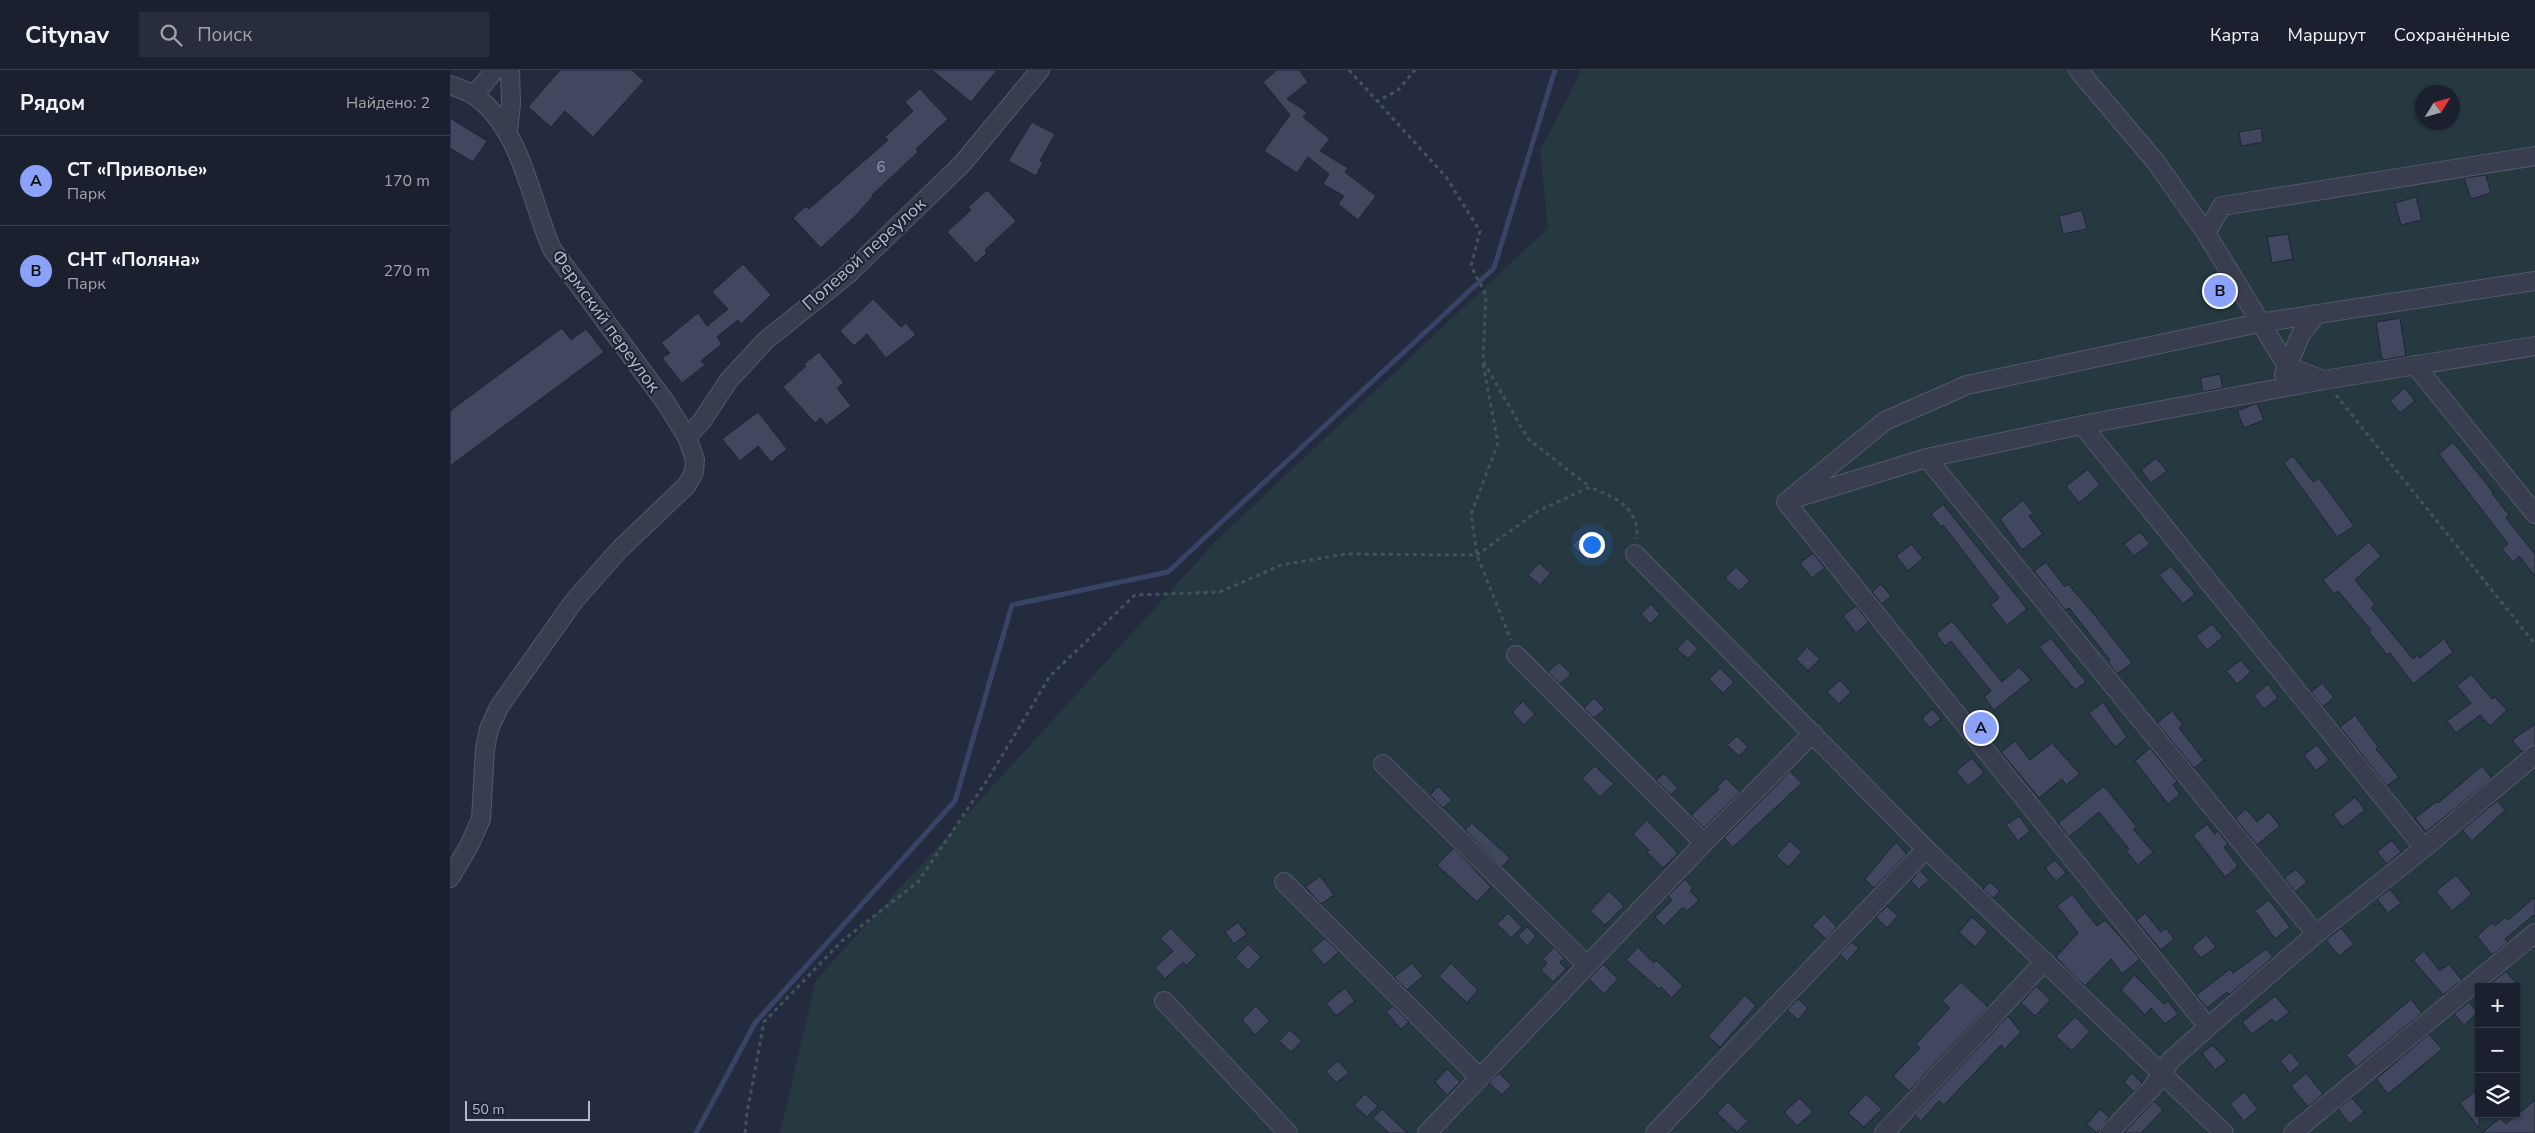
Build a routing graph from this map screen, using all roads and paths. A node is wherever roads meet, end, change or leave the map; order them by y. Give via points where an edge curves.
1 (495, 70) edge
2 (510, 70) edge
3 (1040, 70) edge
4 (1349, 70) edge
5 (1415, 70) edge
6 (2078, 70) edge
7 (450, 85) edge
8 (474, 95) junction
9 (1376, 102) junction
10 (508, 132) junction
11 (2535, 156) edge
12 (2206, 233) junction
13 (2535, 281) edge
14 (2316, 315) junction
15 (2259, 324) junction
16 (2535, 346) edge
17 (1483, 361) junction
18 (2415, 365) junction
19 (2287, 366) junction
20 (2324, 380) junction
21 (2279, 388) junction
22 (2082, 425) junction
23 (687, 437) junction
24 (1927, 458) junction
25 (1590, 488) junction
26 (1786, 502) junction
27 (2535, 514) edge
28 (1635, 554) joint
29 (1477, 555) junction
30 (2535, 644) edge
31 (1516, 654) joint
32 (1813, 733) junction
33 (2535, 754) edge
34 (1383, 764) dead end
35 (1704, 843) junction
36 (2424, 848) junction
37 (1926, 849) junction
38 (450, 878) edge
39 (1284, 882) dead end
40 (2535, 933) edge
41 (2316, 934) junction
42 (2045, 961) junction
43 (1587, 965) junction
44 (1164, 1001) dead end
45 (2208, 1027) junction
46 (2162, 1074) junction
47 (1480, 1078) junction
48 (745, 1133) edge
49 (1288, 1133) edge
50 (1427, 1133) edge
51 (1655, 1133) edge
52 (1884, 1133) edge
53 (2108, 1133) edge
54 (2224, 1133) edge
55 (2293, 1133) edge

1 - 8 street
2 - 10 street
3 - 23 street, Полевой переулок via 962,164 846,276 766,340 729,380 702,421
4 - 9 path
5 - 9 path via 1398,90
6 - 12 street via 2155,161
7 - 8 street, Фермский переулок
8 - 10 street, Фермский переулок
9 - 17 path via 1446,177 1480,232 1470,266 1486,295
10 - 23 street, Фермский переулок via 552,249 666,403
11 - 12 street via 2222,206
12 - 15 street
13 - 14 street
14 - 15 street
14 - 19 street via 2301,334
15 - 19 street
15 - 26 street via 1967,385 1885,421
16 - 18 street
17 - 25 path via 1528,439
17 - 29 path via 1498,443 1471,514
18 - 20 street
18 - 27 street
19 - 20 street
19 - 21 street
20 - 21 street
20 - 30 path
21 - 22 street
22 - 24 street
22 - 36 street
23 - 38 street, Фермский переулок via 695,460 694,472 687,484 619,550 574,601 499,706 485,749 481,819
24 - 26 street
24 - 41 street
25 - 28 path via 1622,500 1638,524
25 - 29 path via 1538,511
26 - 45 street
28 - 32 street
29 - 31 path
29 - 48 path via 1346,554 1281,566 1220,592 1135,595 1050,676 988,779 918,882 842,941 764,1022
31 - 35 street
32 - 35 street
32 - 37 street
33 - 36 street
34 - 43 street
35 - 43 street
36 - 41 street
37 - 42 street
37 - 51 street
39 - 47 street
40 - 55 street
41 - 45 street
42 - 46 street
42 - 52 street
43 - 47 street
44 - 49 street
45 - 46 street via 2171,1060
46 - 53 street
46 - 54 street
47 - 50 street

